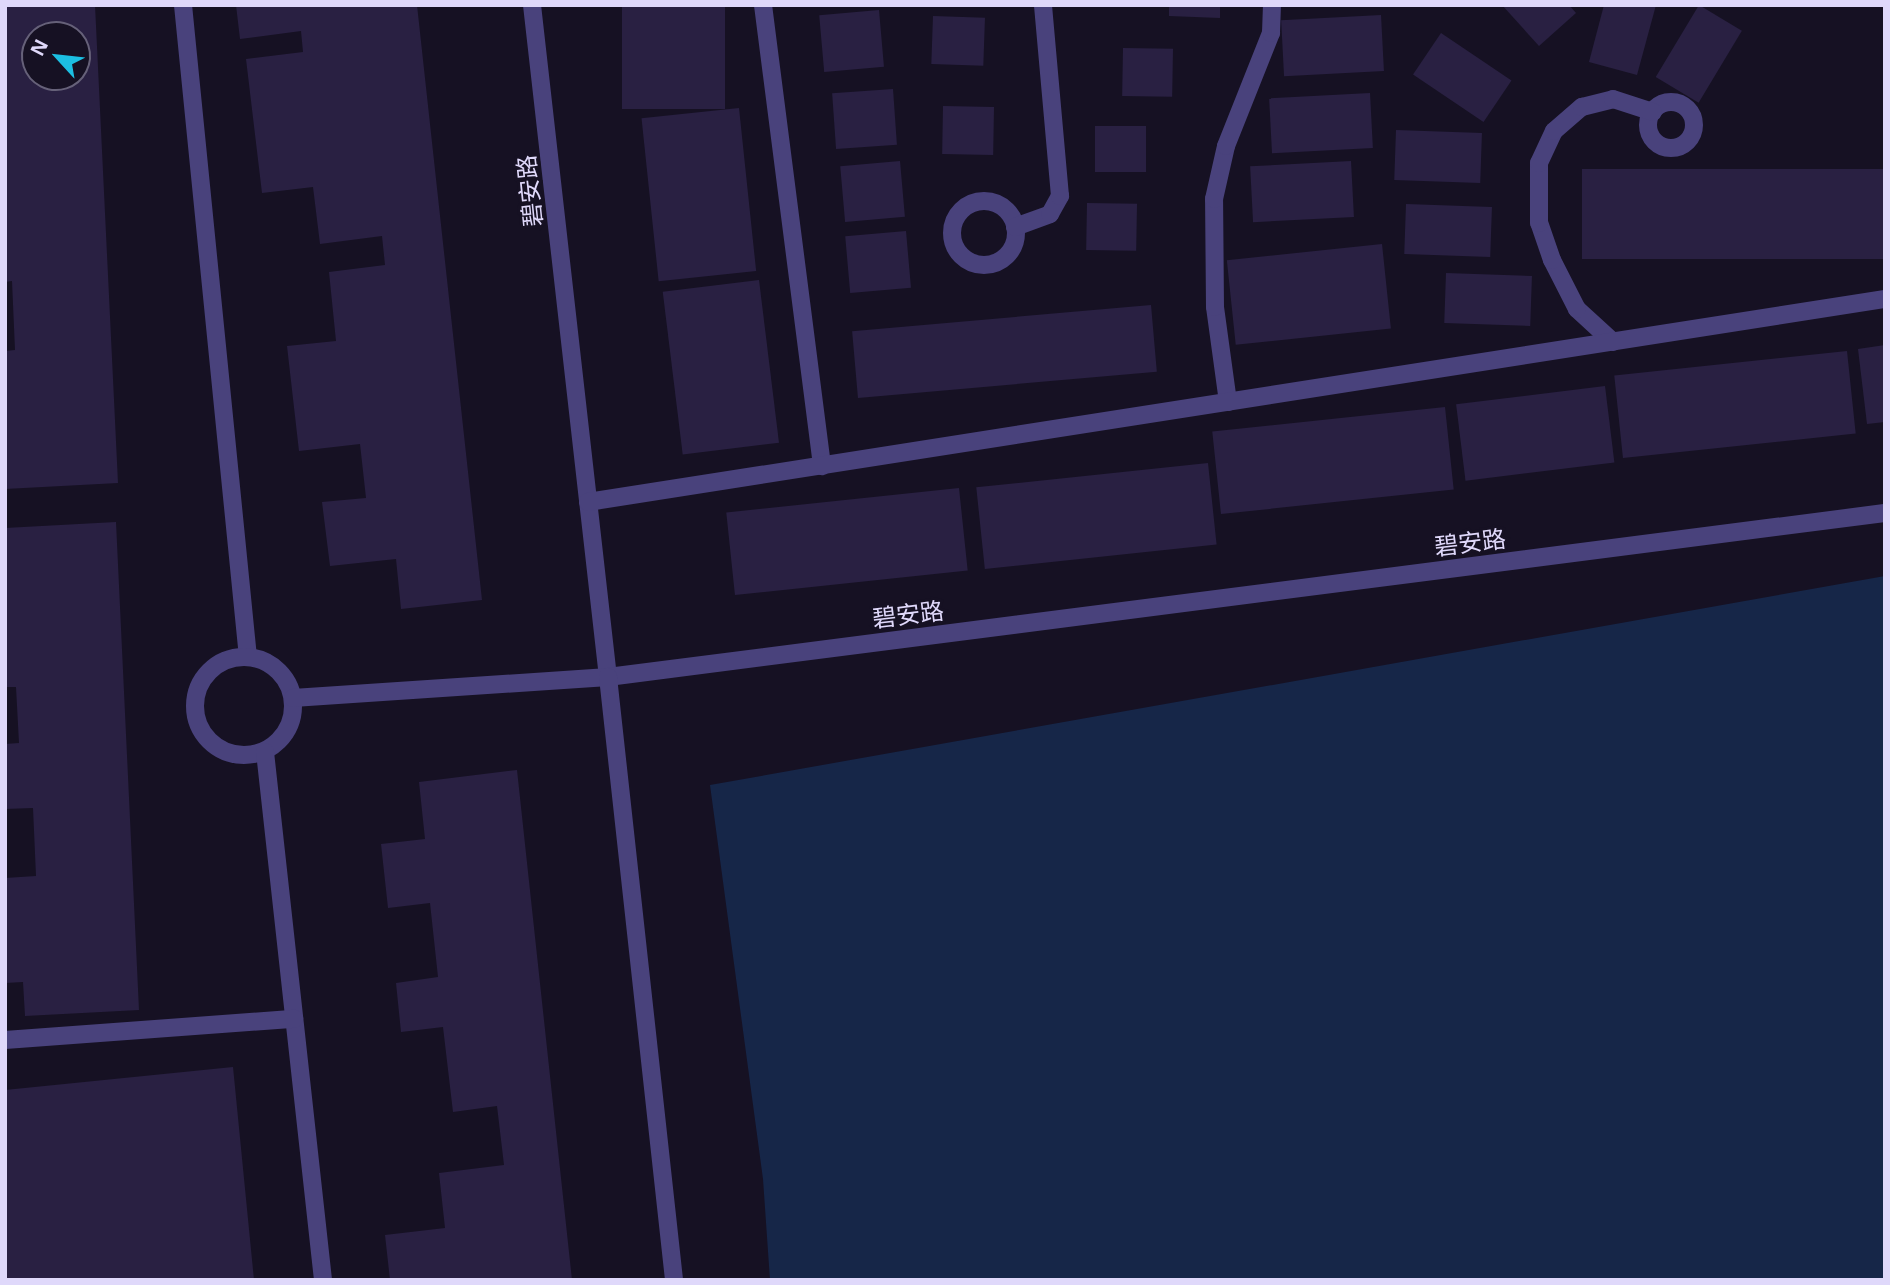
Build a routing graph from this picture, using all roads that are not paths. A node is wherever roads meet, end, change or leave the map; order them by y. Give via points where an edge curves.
1 (183, 5) edge
2 (532, 5) edge
3 (763, 5) edge
4 (1043, 5) edge
5 (1272, 5) edge
6 (1653, 111) dead end
7 (1015, 227) dead end
8 (1885, 299) edge
9 (1613, 342) junction
10 (1228, 402) junction
11 (822, 466) junction
12 (589, 502) junction
13 (1885, 513) edge
14 (248, 657) junction
15 (608, 677) junction
16 (293, 698) junction
17 (265, 752) junction
18 (294, 1019) junction
19 (5, 1040) edge
20 (323, 1280) edge
21 (674, 1280) edge

1 - 14 street
2 - 12 street, 碧安路
3 - 11 street
4 - 7 street via 1060,196 1050,214
5 - 10 street via 1271,33 1226,146 1214,199 1215,307
6 - 9 street via 1614,99 1581,107 1554,131 1539,163 1539,223 1552,260 1577,309
8 - 9 street
9 - 10 street
10 - 11 street
11 - 12 street
12 - 15 street, 碧安路
13 - 15 street, 碧安路
14 - 16 street via 278,670
14 - 17 street via 217,665 197,691 195,707 206,737 218,748 233,755
15 - 16 street
15 - 21 street
16 - 17 street via 288,730
17 - 18 street
18 - 19 street
18 - 20 street

